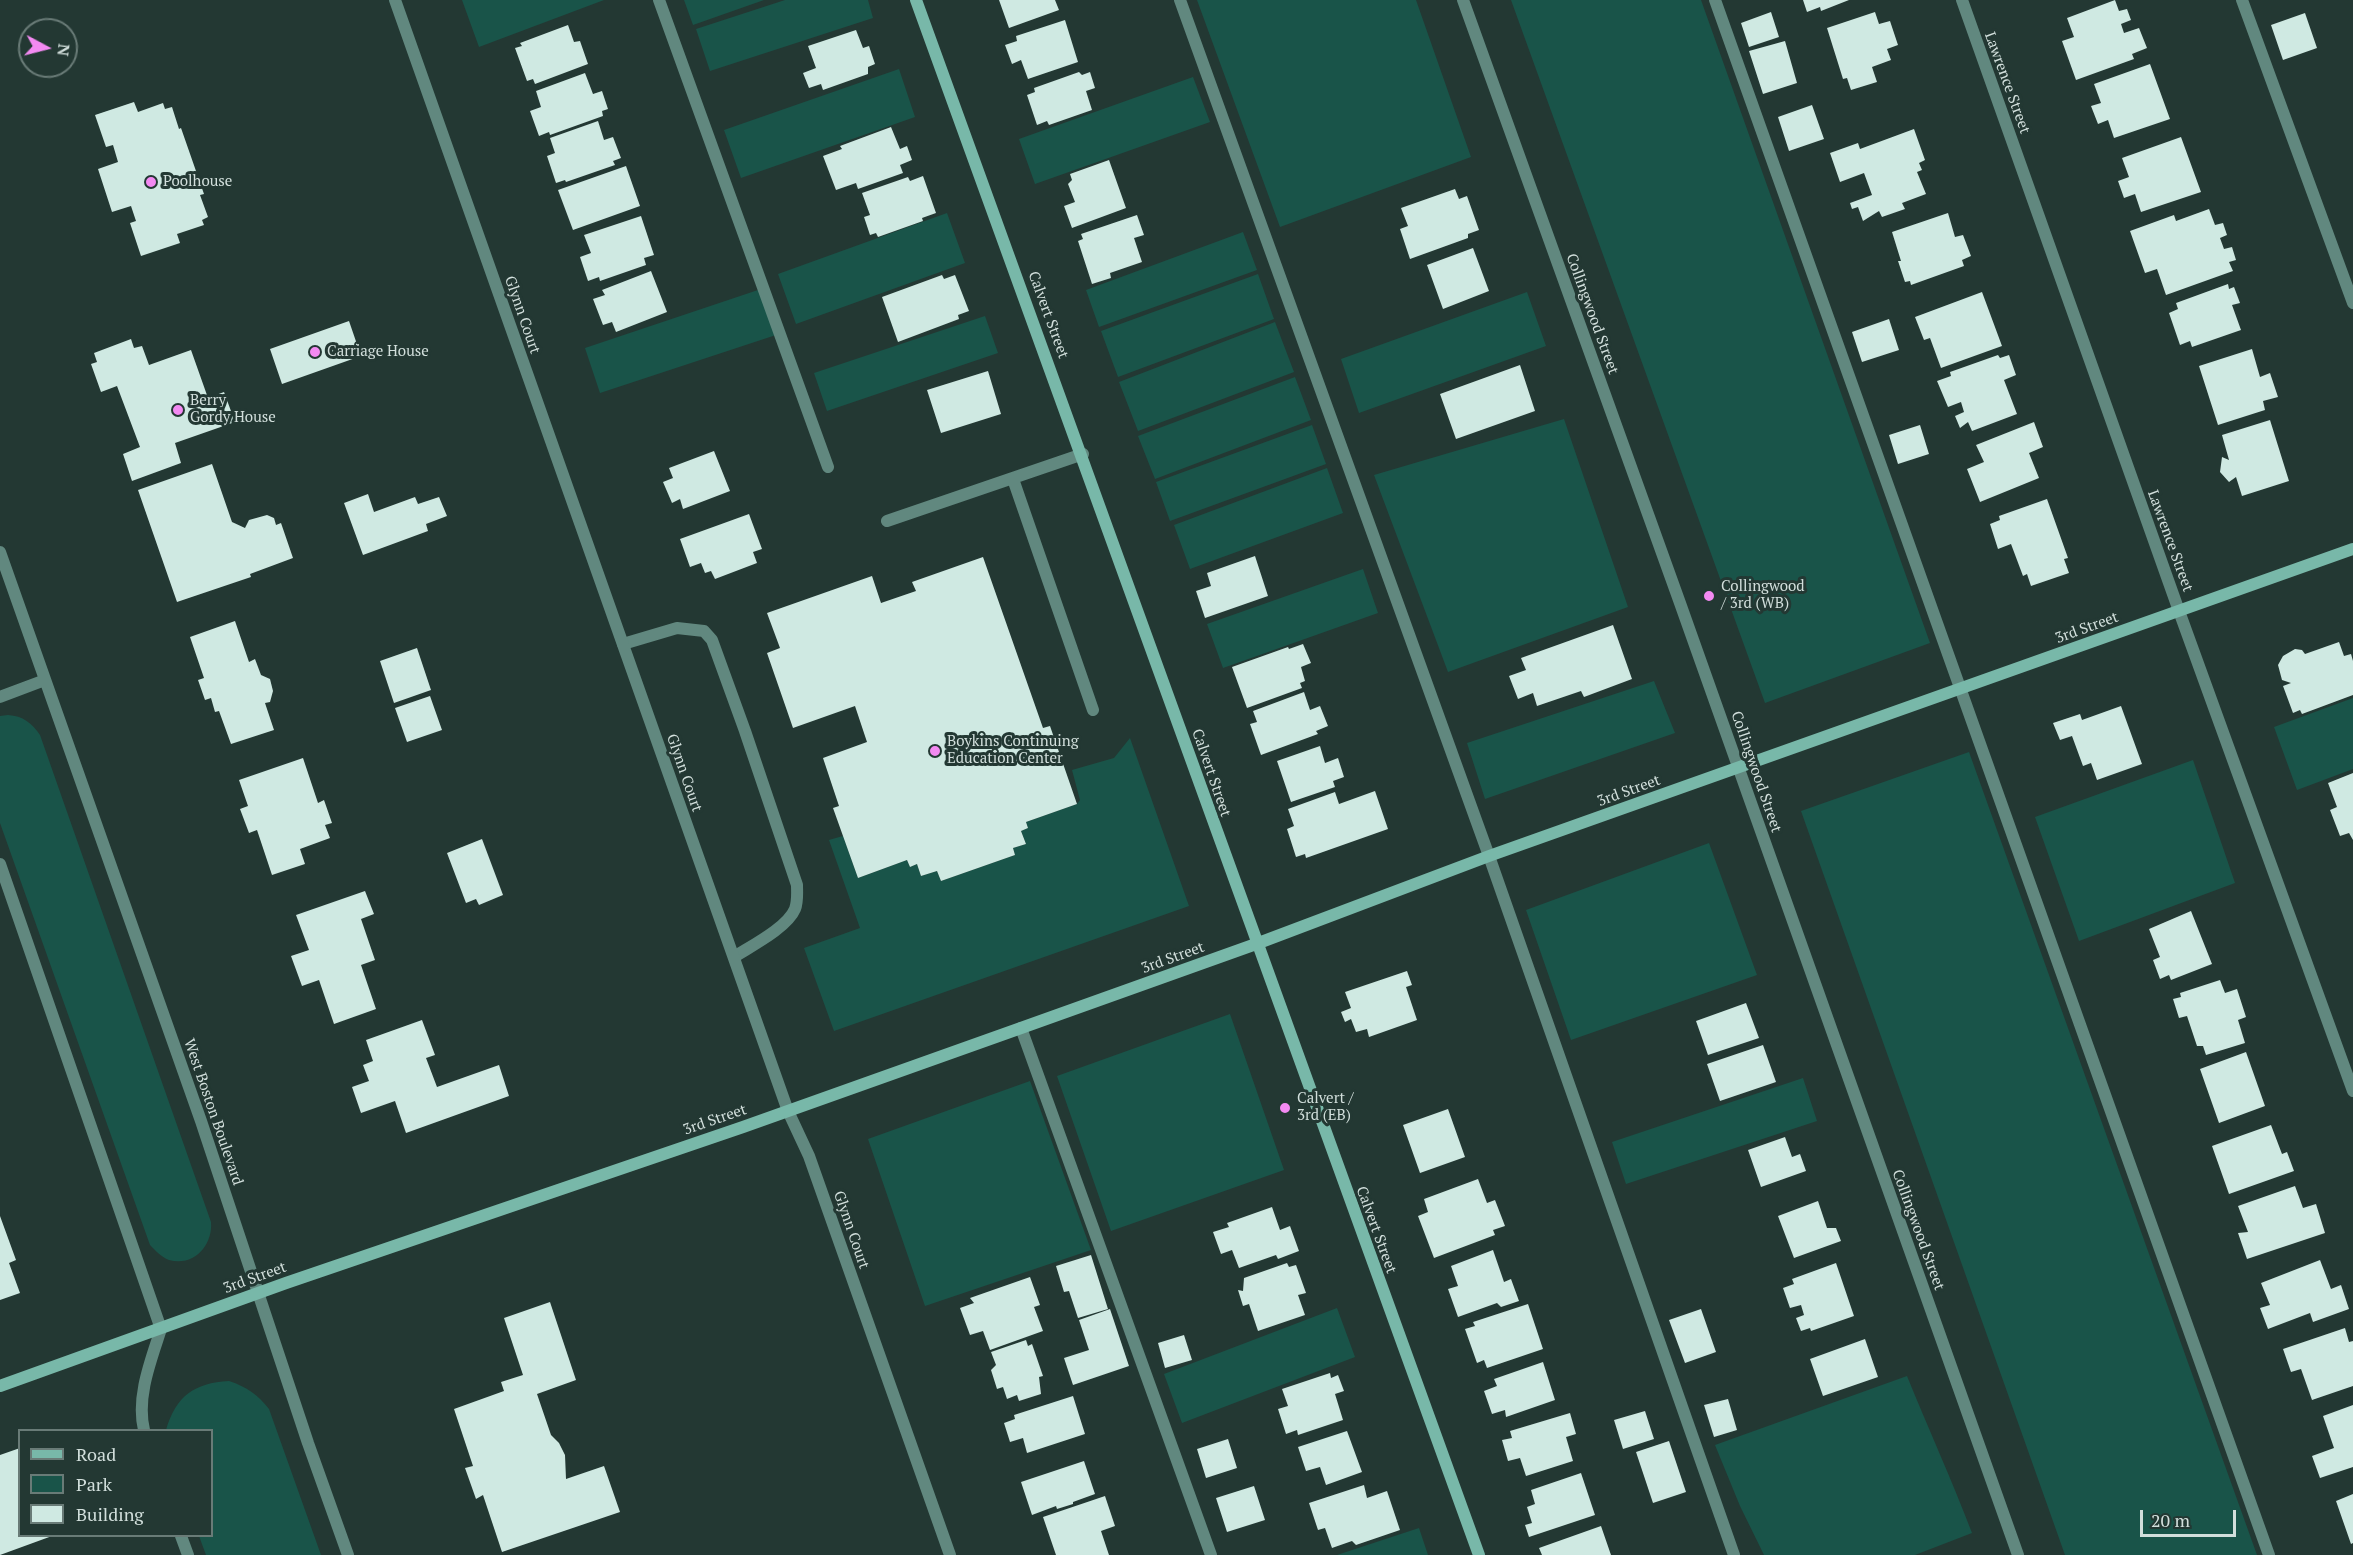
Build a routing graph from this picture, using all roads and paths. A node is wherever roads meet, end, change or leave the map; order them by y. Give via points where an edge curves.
1 (395, 0) edge
2 (659, 0) edge
3 (916, 0) edge
4 (1180, 0) edge
5 (1463, 0) edge
6 (1715, 0) edge
7 (1962, 0) edge
8 (2242, 0) edge
9 (2353, 303) edge
10 (1083, 454) junction
11 (828, 467) dead end
12 (1013, 479) junction
13 (887, 521) dead end
14 (2353, 549) edge
15 (0, 552) edge
16 (2179, 611) junction
17 (623, 644) junction
18 (45, 680) junction
19 (1961, 688) junction
20 (0, 697) edge
21 (1094, 710) dead end
22 (1738, 768) junction
23 (1489, 856) junction
24 (0, 864) edge
25 (1256, 944) junction
26 (734, 957) junction
27 (1022, 1028) junction
28 (2353, 1091) edge
29 (788, 1111) junction
30 (258, 1293) junction
31 (161, 1329) junction
32 (0, 1386) edge
33 (144, 1429) edge
34 (181, 1537) edge
35 (188, 1555) edge
36 (348, 1555) edge
37 (950, 1555) edge
38 (1211, 1555) edge
39 (1479, 1555) edge
40 (1734, 1555) edge
41 (2018, 1555) edge
42 (2269, 1555) edge

1 - 17 street, Glynn Court
2 - 11 street
3 - 10 street, Calvert Street
4 - 23 street
5 - 22 street, Collingwood Street
6 - 19 street
7 - 16 street, Lawrence Street
8 - 9 street
10 - 12 street
10 - 25 street, Calvert Street
12 - 13 street
12 - 21 street
14 - 16 street, 3rd Street
15 - 18 street, West Boston Boulevard
16 - 19 street, 3rd Street
16 - 28 street, Lawrence Street
17 - 26 street, Glynn Court
17 - 26 street via 677,628 704,631 711,640 745,731 797,885 797,898 795,909 781,926
18 - 20 street
18 - 30 street, West Boston Boulevard via 198,1110
19 - 22 street, 3rd Street
19 - 42 street
22 - 23 street, 3rd Street
22 - 41 street, Collingwood Street
23 - 25 street, 3rd Street
23 - 40 street
24 - 31 street
25 - 27 street, 3rd Street
25 - 39 street, Calvert Street
26 - 29 street, Glynn Court
27 - 29 street, 3rd Street
27 - 38 street
29 - 30 street, 3rd Street
29 - 37 street, Glynn Court via 809,1156
30 - 31 street, 3rd Street
30 - 36 street, West Boston Boulevard
31 - 32 street, 3rd Street
31 - 33 street via 144,1389
34 - 35 street

